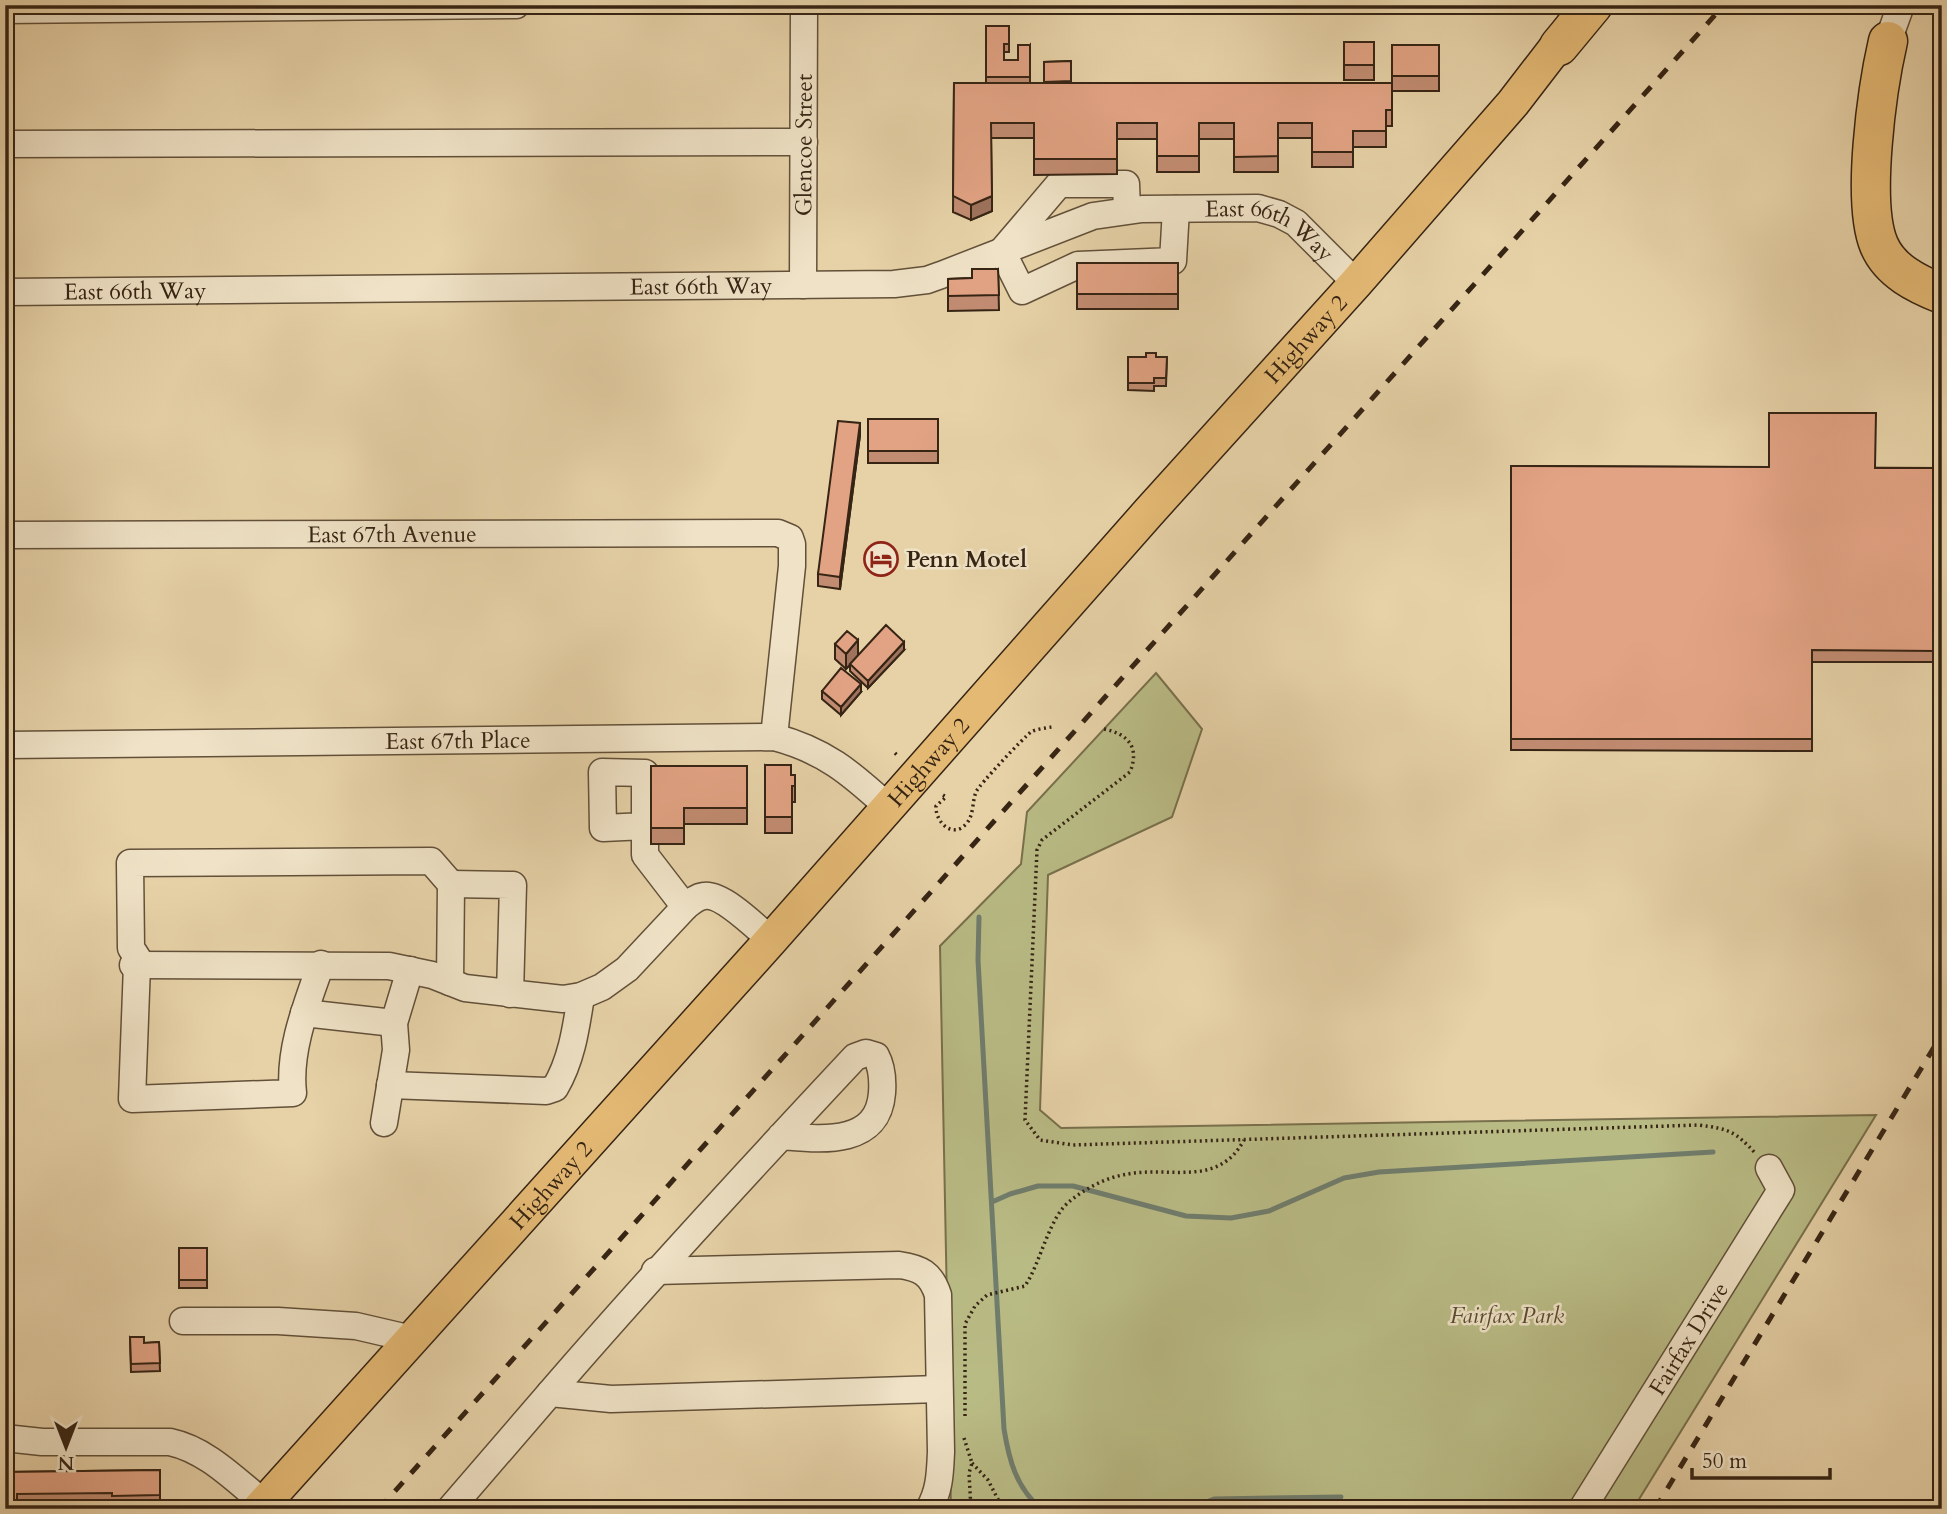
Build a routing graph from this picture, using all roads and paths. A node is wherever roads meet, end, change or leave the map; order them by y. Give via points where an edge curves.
1 (516, 5) edge
2 (804, 5) edge
3 (1577, 5) edge
4 (1586, 5) edge
5 (1593, 5) edge
6 (1901, 5) edge
7 (5, 10) edge
8 (1888, 41) joint
9 (1559, 46) junction
10 (804, 142) junction
11 (5, 144) edge
12 (1176, 209) junction
13 (1127, 210) junction
14 (1002, 251) junction
15 (1356, 284) junction
16 (803, 285) junction
17 (5, 292) edge
18 (1940, 293) edge
19 (5, 535) edge
20 (1052, 727) dead end
21 (1104, 729) dead end
22 (774, 737) junction
23 (5, 745) edge
24 (943, 795) dead end
25 (888, 807) junction
26 (645, 826) dead end
27 (451, 884) junction
28 (685, 907) junction
29 (771, 940) junction
30 (321, 964) junction
31 (137, 965) junction
32 (410, 970) junction
33 (450, 982) junction
34 (510, 994) junction
35 (581, 996) junction
36 (304, 1013) junction
37 (394, 1023) junction
38 (390, 1085) junction
39 (384, 1123) dead end
40 (781, 1136) dead end
41 (1244, 1140) junction
42 (1769, 1168) joint
43 (655, 1271) junction
44 (183, 1321) dead end
45 (412, 1339) junction
46 (939, 1390) junction
47 (550, 1392) junction
48 (5, 1438) edge
49 (972, 1464) junction
50 (261, 1506) edge
51 (450, 1509) edge
52 (929, 1509) edge
53 (971, 1509) edge
54 (1003, 1509) edge
55 (1582, 1509) edge

1 - 7 street
2 - 10 street, Glencoe Street
3 - 9 main road
4 - 9 main road, Highway 2
5 - 9 highway
6 - 8 street
8 - 18 highway via 1873,148 1875,230 1880,246 1897,269
9 - 15 main road, Highway 2
10 - 11 street
10 - 16 street, Glencoe Street
12 - 13 street, East 66th Way
12 - 14 street via 1173,261 1079,265 1022,291
12 - 15 street, East 66th Way via 1258,208 1279,214 1296,223
13 - 14 street, East 66th Way via 1075,222
13 - 14 street via 1126,184 1059,184
14 - 16 street, East 66th Way via 926,280
15 - 25 main road, Highway 2
16 - 17 street, East 66th Way
19 - 22 street, East 67th Avenue via 778,533 790,538 792,566
20 - 24 path via 1032,731 976,790 971,815 961,828 947,829 940,822 936,806 946,797
21 - 41 path via 1119,732 1132,747 1135,756 1130,772 1042,840 1037,850 1025,1120 1040,1140 1073,1145
22 - 23 street, East 67th Place
22 - 25 street, East 67th Place via 826,757
25 - 29 main road, Highway 2
26 - 28 street via 645,855
27 - 31 street via 431,861 131,863 131,948
27 - 33 street
27 - 34 street via 513,885
28 - 29 street via 705,895 718,897
28 - 35 street via 627,969
29 - 45 main road, Highway 2
30 - 31 street
30 - 32 street
30 - 36 street
31 - 36 street via 132,1099 303,1093 291,1076
32 - 33 street
32 - 37 street
33 - 34 street
34 - 35 street via 563,999
35 - 38 street via 566,1070 555,1087 545,1091
36 - 37 street
37 - 38 street via 396,1050
38 - 39 street
40 - 43 street
41 - 42 path via 1699,1125 1740,1136
41 - 49 path via 1235,1156 1211,1169 1188,1174 1126,1174 1097,1183 1068,1203 1052,1225 1025,1286 987,1295 975,1306 965,1324 964,1440
42 - 55 street, Fairfax Drive via 1781,1190
43 - 46 street via 899,1265 920,1269 930,1276 938,1295
43 - 47 street
44 - 45 street via 356,1326
45 - 50 main road, Highway 2
46 - 47 street via 611,1399
46 - 52 street via 940,1477
47 - 51 street
48 - 50 street via 188,1447
49 - 53 path
49 - 54 path via 988,1480

